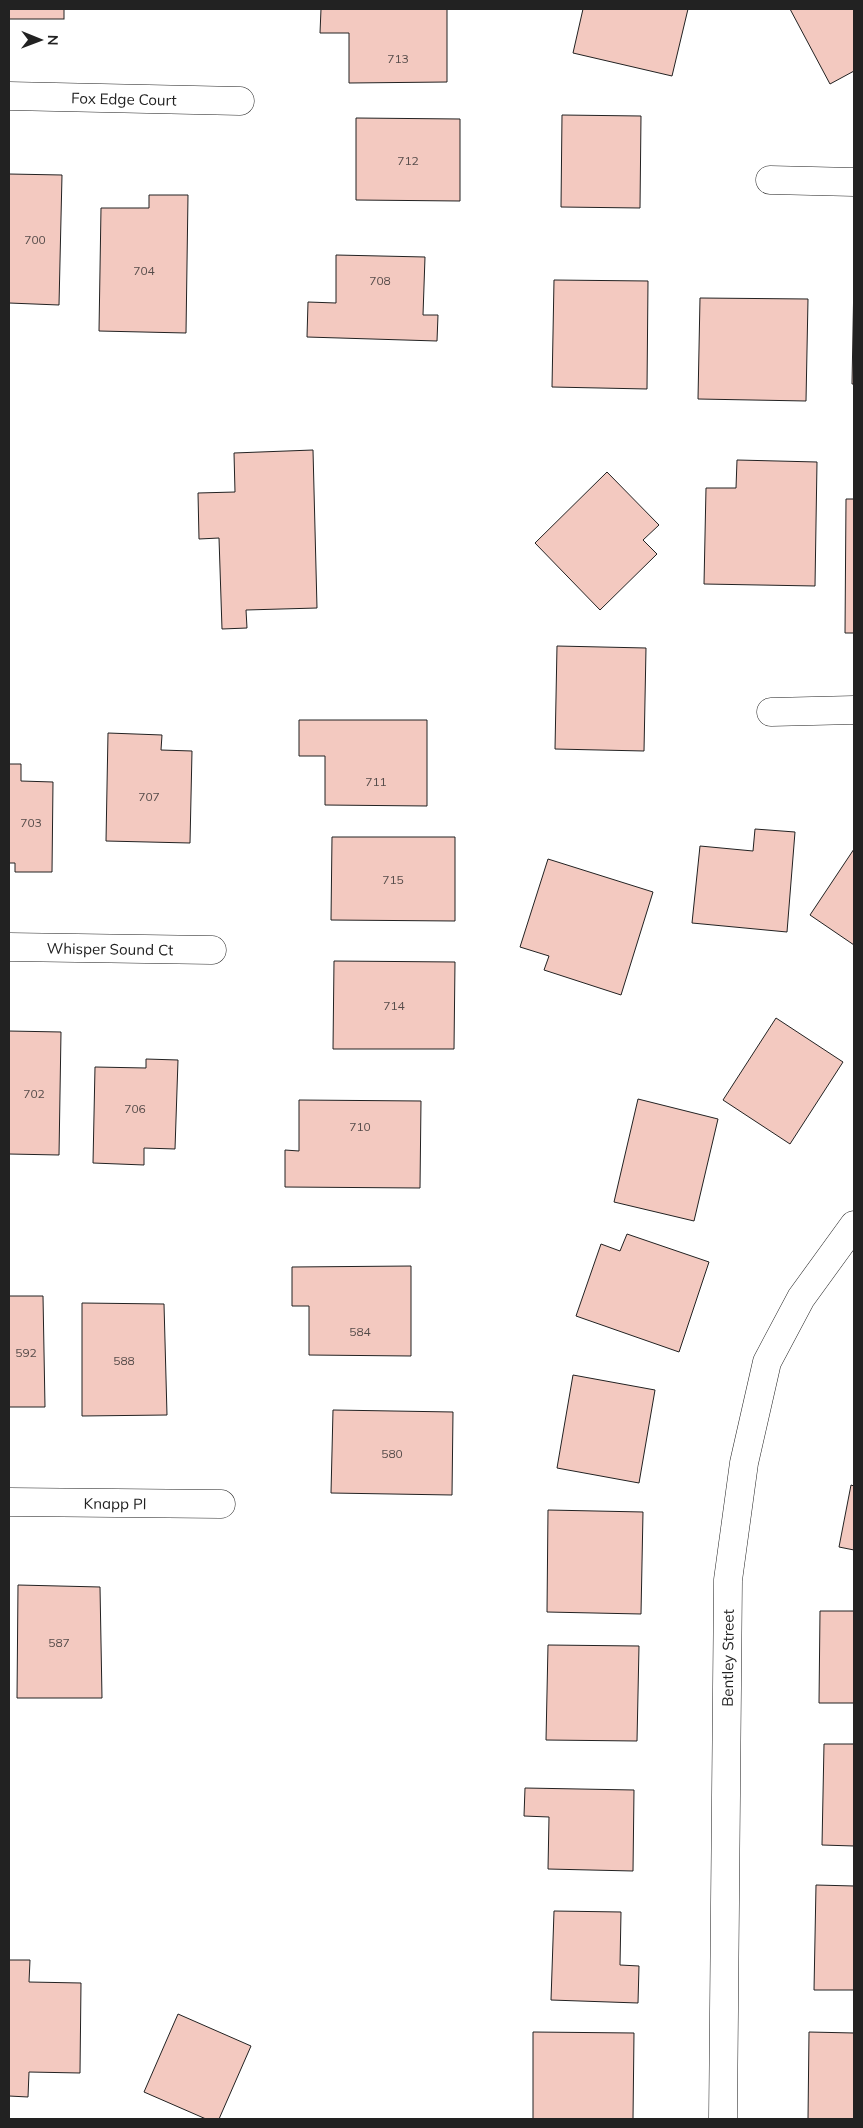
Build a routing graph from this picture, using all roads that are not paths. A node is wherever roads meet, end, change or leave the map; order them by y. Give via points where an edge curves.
1 (9, 96) edge
2 (240, 101) dead end
3 (770, 180) dead end
4 (854, 182) edge
5 (854, 710) edge
6 (771, 712) dead end
7 (9, 947) edge
8 (212, 950) dead end
9 (854, 1225) edge
10 (9, 1502) edge
11 (221, 1504) dead end
12 (724, 2119) edge

1 - 2 street, Fox Edge Court
3 - 4 street
5 - 6 street
7 - 8 street, Whisper Sound Ct
9 - 12 street, Bentley Street via 800,1298 767,1362 744,1463 728,1580
10 - 11 street, Knapp Pl

